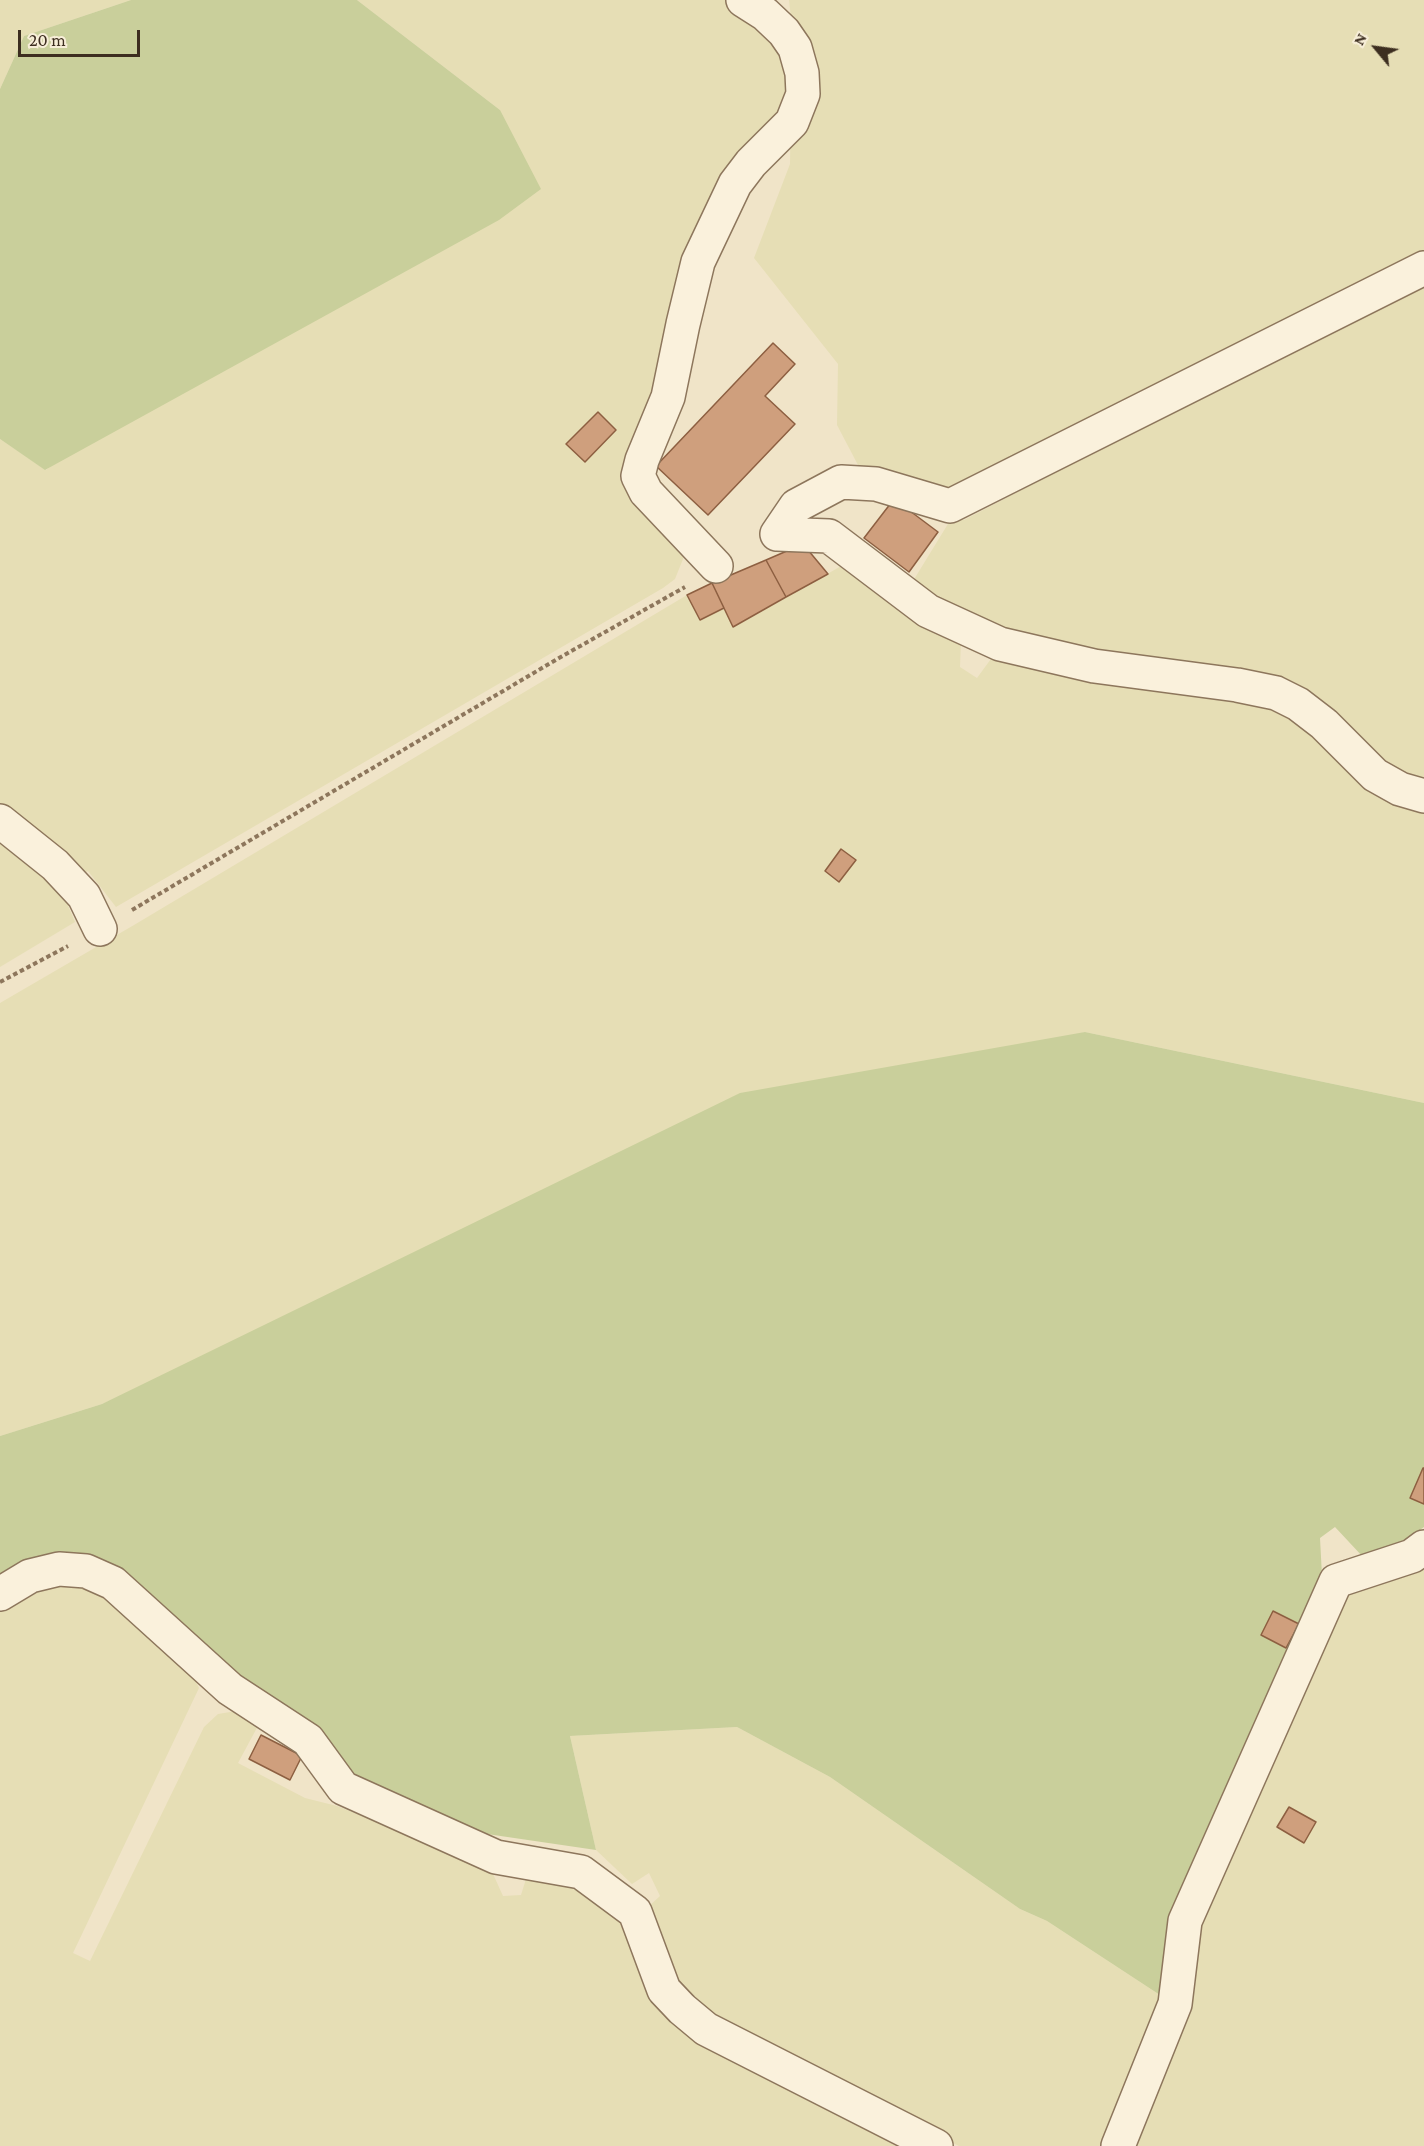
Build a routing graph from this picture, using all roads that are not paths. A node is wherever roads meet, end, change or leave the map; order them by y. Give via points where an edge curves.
1 (743, 0) edge
2 (1424, 268) edge
3 (716, 566) road end
4 (1424, 796) edge
5 (0, 821) edge
6 (100, 929) road end
7 (1424, 1547) edge
8 (0, 1594) edge
9 (936, 2146) edge
10 (1118, 2146) edge

1 - 3 street via 765,14 795,48 803,94 792,122 735,184 698,262 668,397 638,476 646,492
2 - 4 street via 950,506 876,484 841,482 796,506 777,534 829,536 928,611 1000,644 1094,666 1276,693 1324,724 1375,775 1400,789
5 - 6 street via 56,865 84,896
7 - 10 street via 1412,1556 1336,1581 1185,1921 1175,2004
8 - 9 street via 30,1576 59,1569 86,1572 113,1583 230,1689 308,1740 343,1788 496,1857 581,1872 635,1912 664,1989 706,2029

